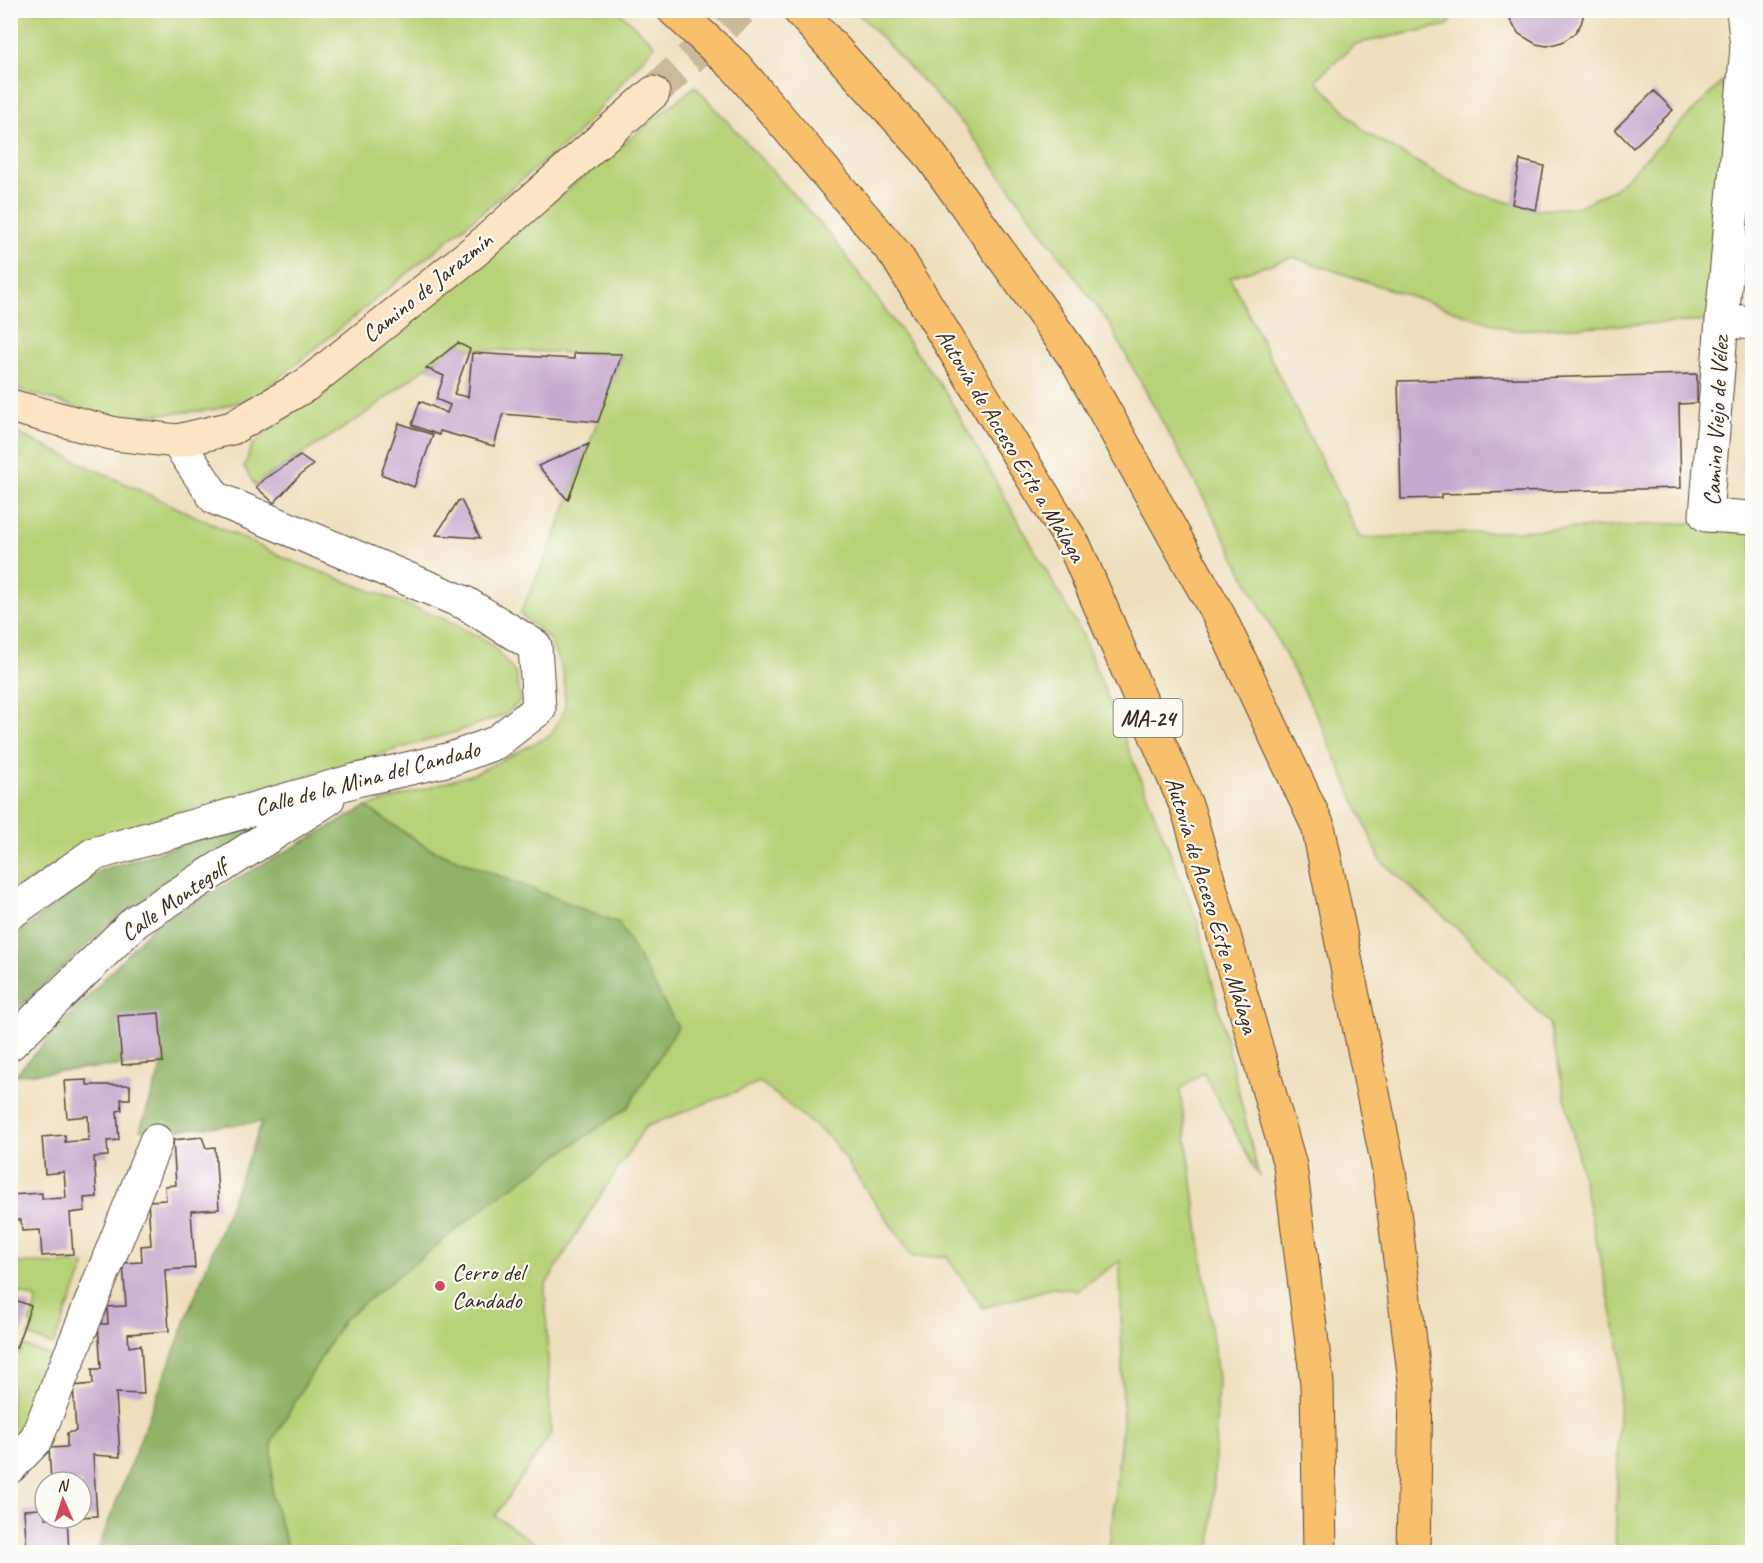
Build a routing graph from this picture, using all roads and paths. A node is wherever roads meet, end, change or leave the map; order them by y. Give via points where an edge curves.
1 (674, 10) edge
2 (799, 10) edge
3 (1743, 10) edge
4 (653, 93) tunnel mouth
5 (1737, 322) edge
6 (10, 406) edge
7 (177, 441) junction
8 (1752, 518) edge
9 (357, 780) junction
10 (10, 913) edge
11 (10, 1044) edge
12 (156, 1141) dead end
13 (10, 1467) edge
14 (1320, 1552) edge
15 (1413, 1552) edge

1 - 14 highway, Autovía de Acceso Este a Málaga / MA-24 via 736,67 896,255 1075,547 1188,810 1290,1165 1317,1383
2 - 15 highway via 928,152 1075,358 1219,616 1318,826 1389,1171 1416,1389
3 - 5 street via 1747,47
4 - 7 street, Camino de Jarazmín via 477,249 306,385 232,428
5 - 8 street, Camino Viejo de Vélez via 1706,515
6 - 7 street via 115,434
7 - 9 street, Calle de la Mina del Candado via 215,498 465,603 535,646 539,709 495,743 451,759
9 - 10 street, Calle de la Mina del Candado via 94,854
9 - 11 street, Calle Montegolf via 136,921
12 - 13 street via 36,1440

